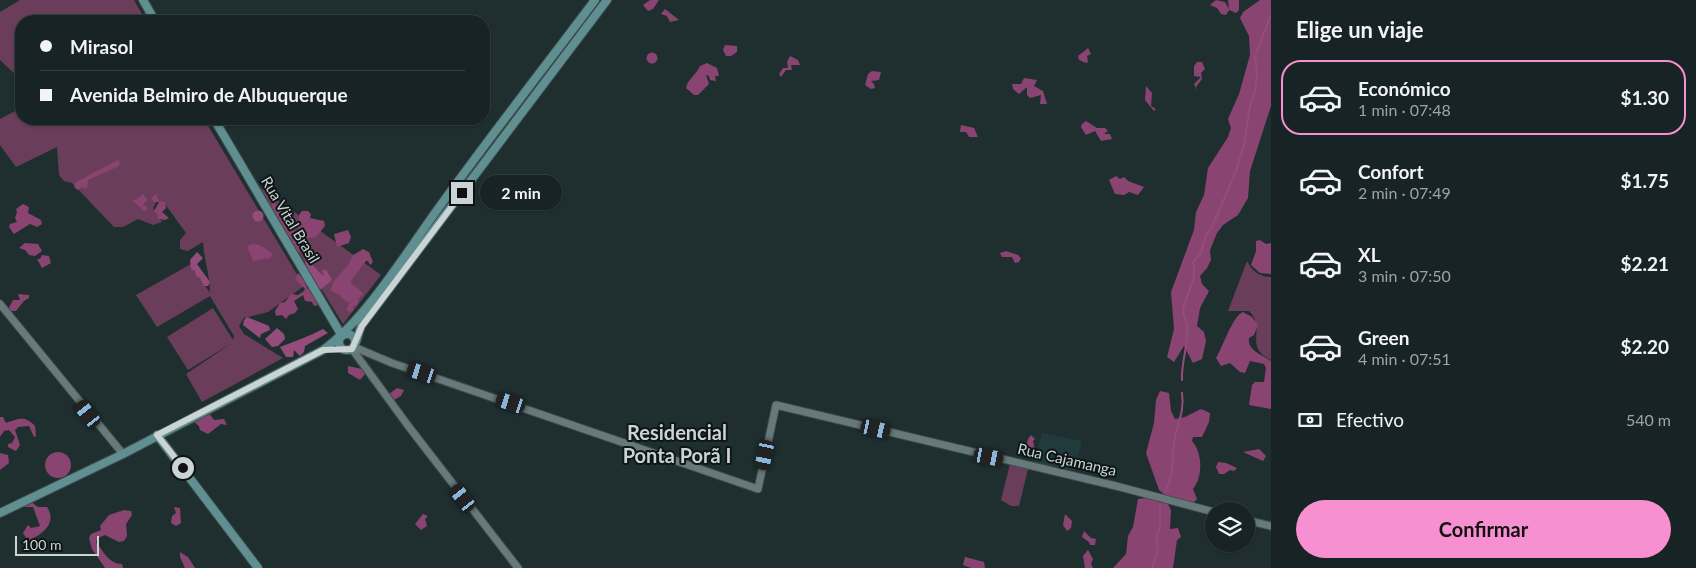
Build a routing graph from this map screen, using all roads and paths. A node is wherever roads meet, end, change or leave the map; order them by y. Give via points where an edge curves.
1 (143, 0) edge
2 (594, 0) edge
3 (606, 0) edge
4 (152, 15) edge
5 (218, 125) edge
6 (0, 304) edge
7 (342, 336) junction
8 (354, 346) junction
9 (323, 350) junction
10 (343, 350) junction
11 (157, 435) junction
12 (123, 454) junction
13 (1205, 510) edge
14 (0, 513) edge
15 (1255, 522) edge
16 (1271, 526) edge
17 (258, 568) edge
18 (518, 568) edge

1 - 4 main road
2 - 7 main road
3 - 8 main road via 362,326
5 - 7 main road, Rua Vital Brasil
6 - 12 street
7 - 8 main road via 350,334
7 - 9 main road
7 - 10 main road via 339,342
8 - 10 main road
8 - 13 street, Rua Cajamanga via 392,363 758,489 776,404
8 - 18 street via 409,427
9 - 10 main road
9 - 11 main road
11 - 12 main road
11 - 17 main road
12 - 14 main road
15 - 16 street

